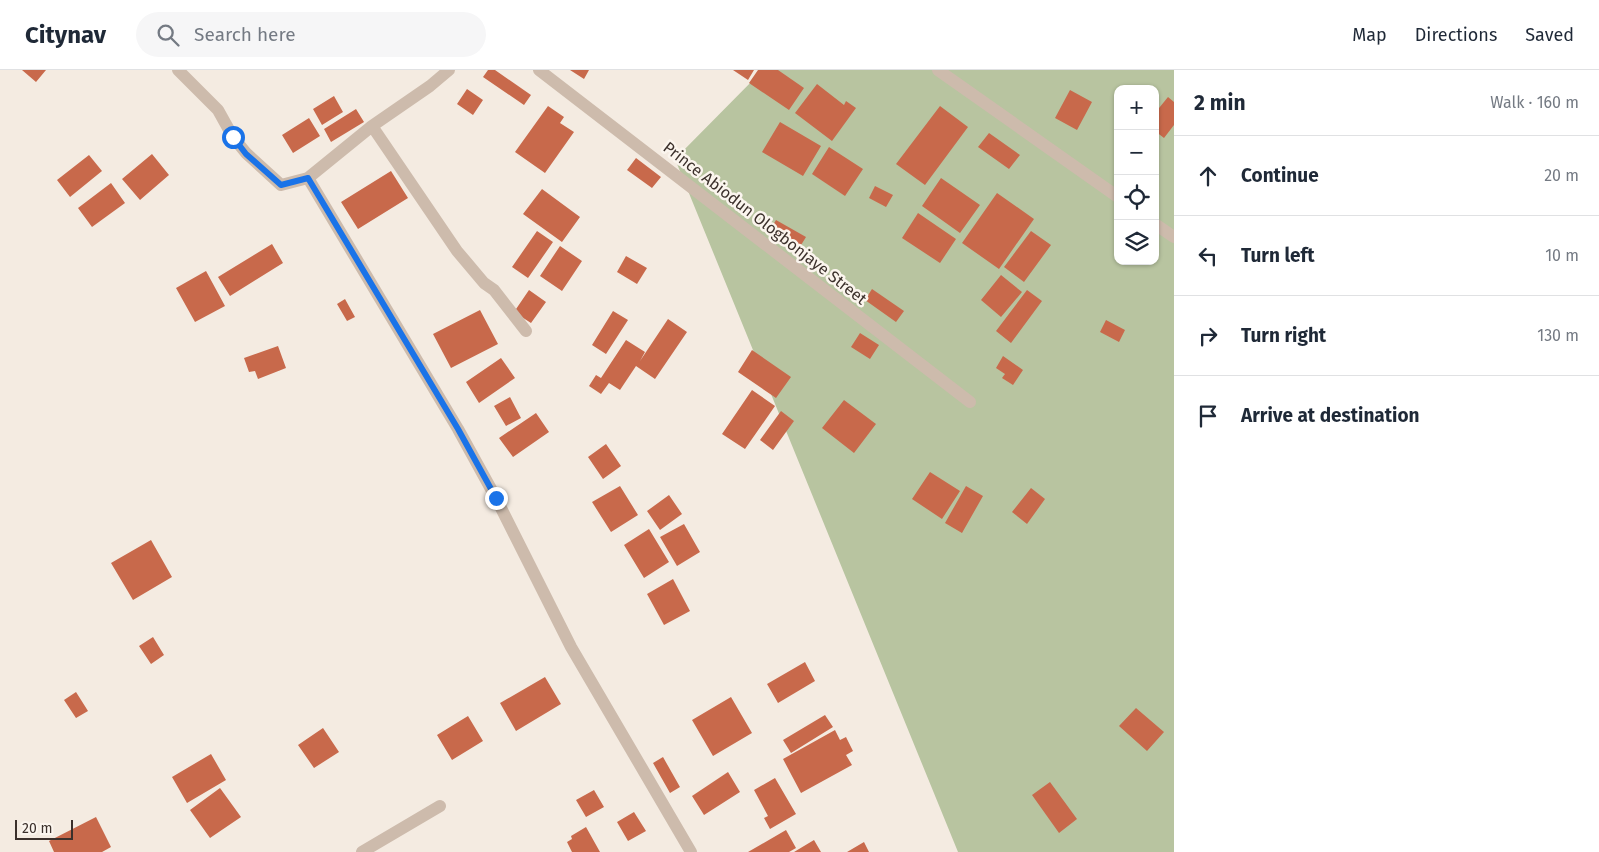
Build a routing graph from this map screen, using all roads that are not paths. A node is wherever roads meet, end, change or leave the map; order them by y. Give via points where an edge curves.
1 (178, 70) edge
2 (449, 70) edge
3 (540, 70) edge
4 (938, 70) edge
5 (372, 126) junction
6 (308, 178) junction
7 (1114, 194) edge
8 (1159, 227) edge
9 (1174, 237) edge
10 (526, 331) dead end
11 (970, 402) dead end
12 (440, 806) dead end
13 (362, 852) edge
14 (691, 852) edge

1 - 6 street via 218,110 246,154 281,185
2 - 5 street
3 - 11 street, Prince Abiodun Ologbonjaye Street
4 - 7 street
5 - 6 street
5 - 10 street via 457,251 494,290
6 - 14 street via 458,429 571,647
8 - 9 street
12 - 13 street

